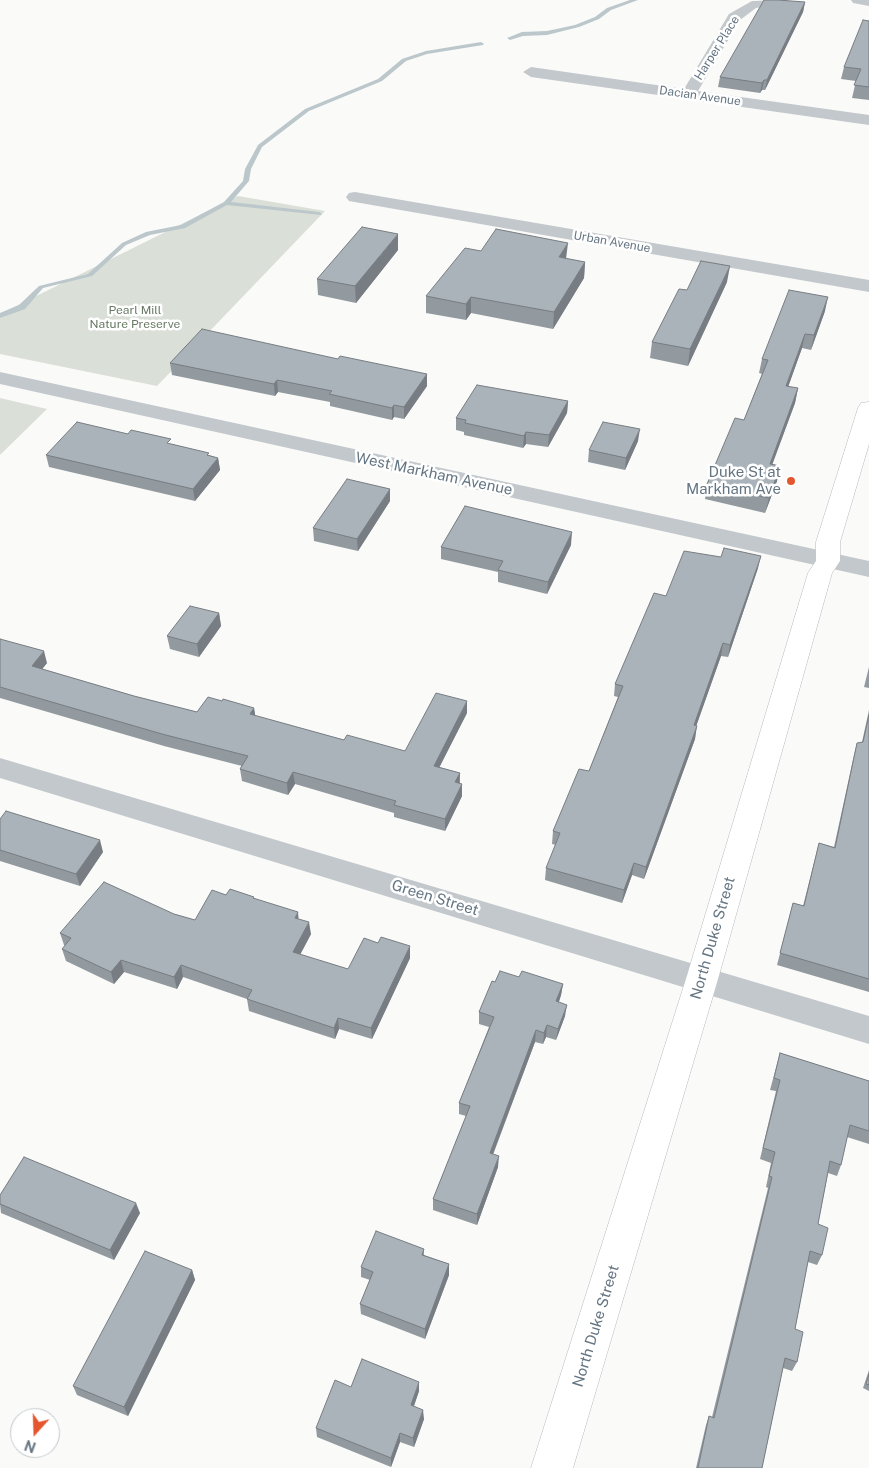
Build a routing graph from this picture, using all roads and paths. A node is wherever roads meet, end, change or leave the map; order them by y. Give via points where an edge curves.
1 (779, 0) edge
2 (858, 0) edge
3 (869, 2) edge
4 (531, 72) dead end
5 (689, 94) junction
6 (869, 120) edge
7 (355, 197) dead end
8 (869, 286) edge
9 (0, 378) edge
10 (869, 408) edge
11 (828, 560) junction
12 (869, 569) edge
13 (0, 768) edge
14 (702, 979) junction
15 (869, 1030) edge
16 (552, 1468) edge

1 - 5 street, Harper Place via 752,5 734,17
2 - 3 street
4 - 5 street, Dacian Avenue
5 - 6 street, Dacian Avenue
7 - 8 street, Urban Avenue
9 - 11 street, West Markham Avenue
10 - 11 main road, North Duke Street via 828,542
11 - 12 street, West Markham Avenue
11 - 14 main road, North Duke Street via 820,573
13 - 14 street, Green Street
14 - 15 street, Green Street
14 - 16 main road, North Duke Street

